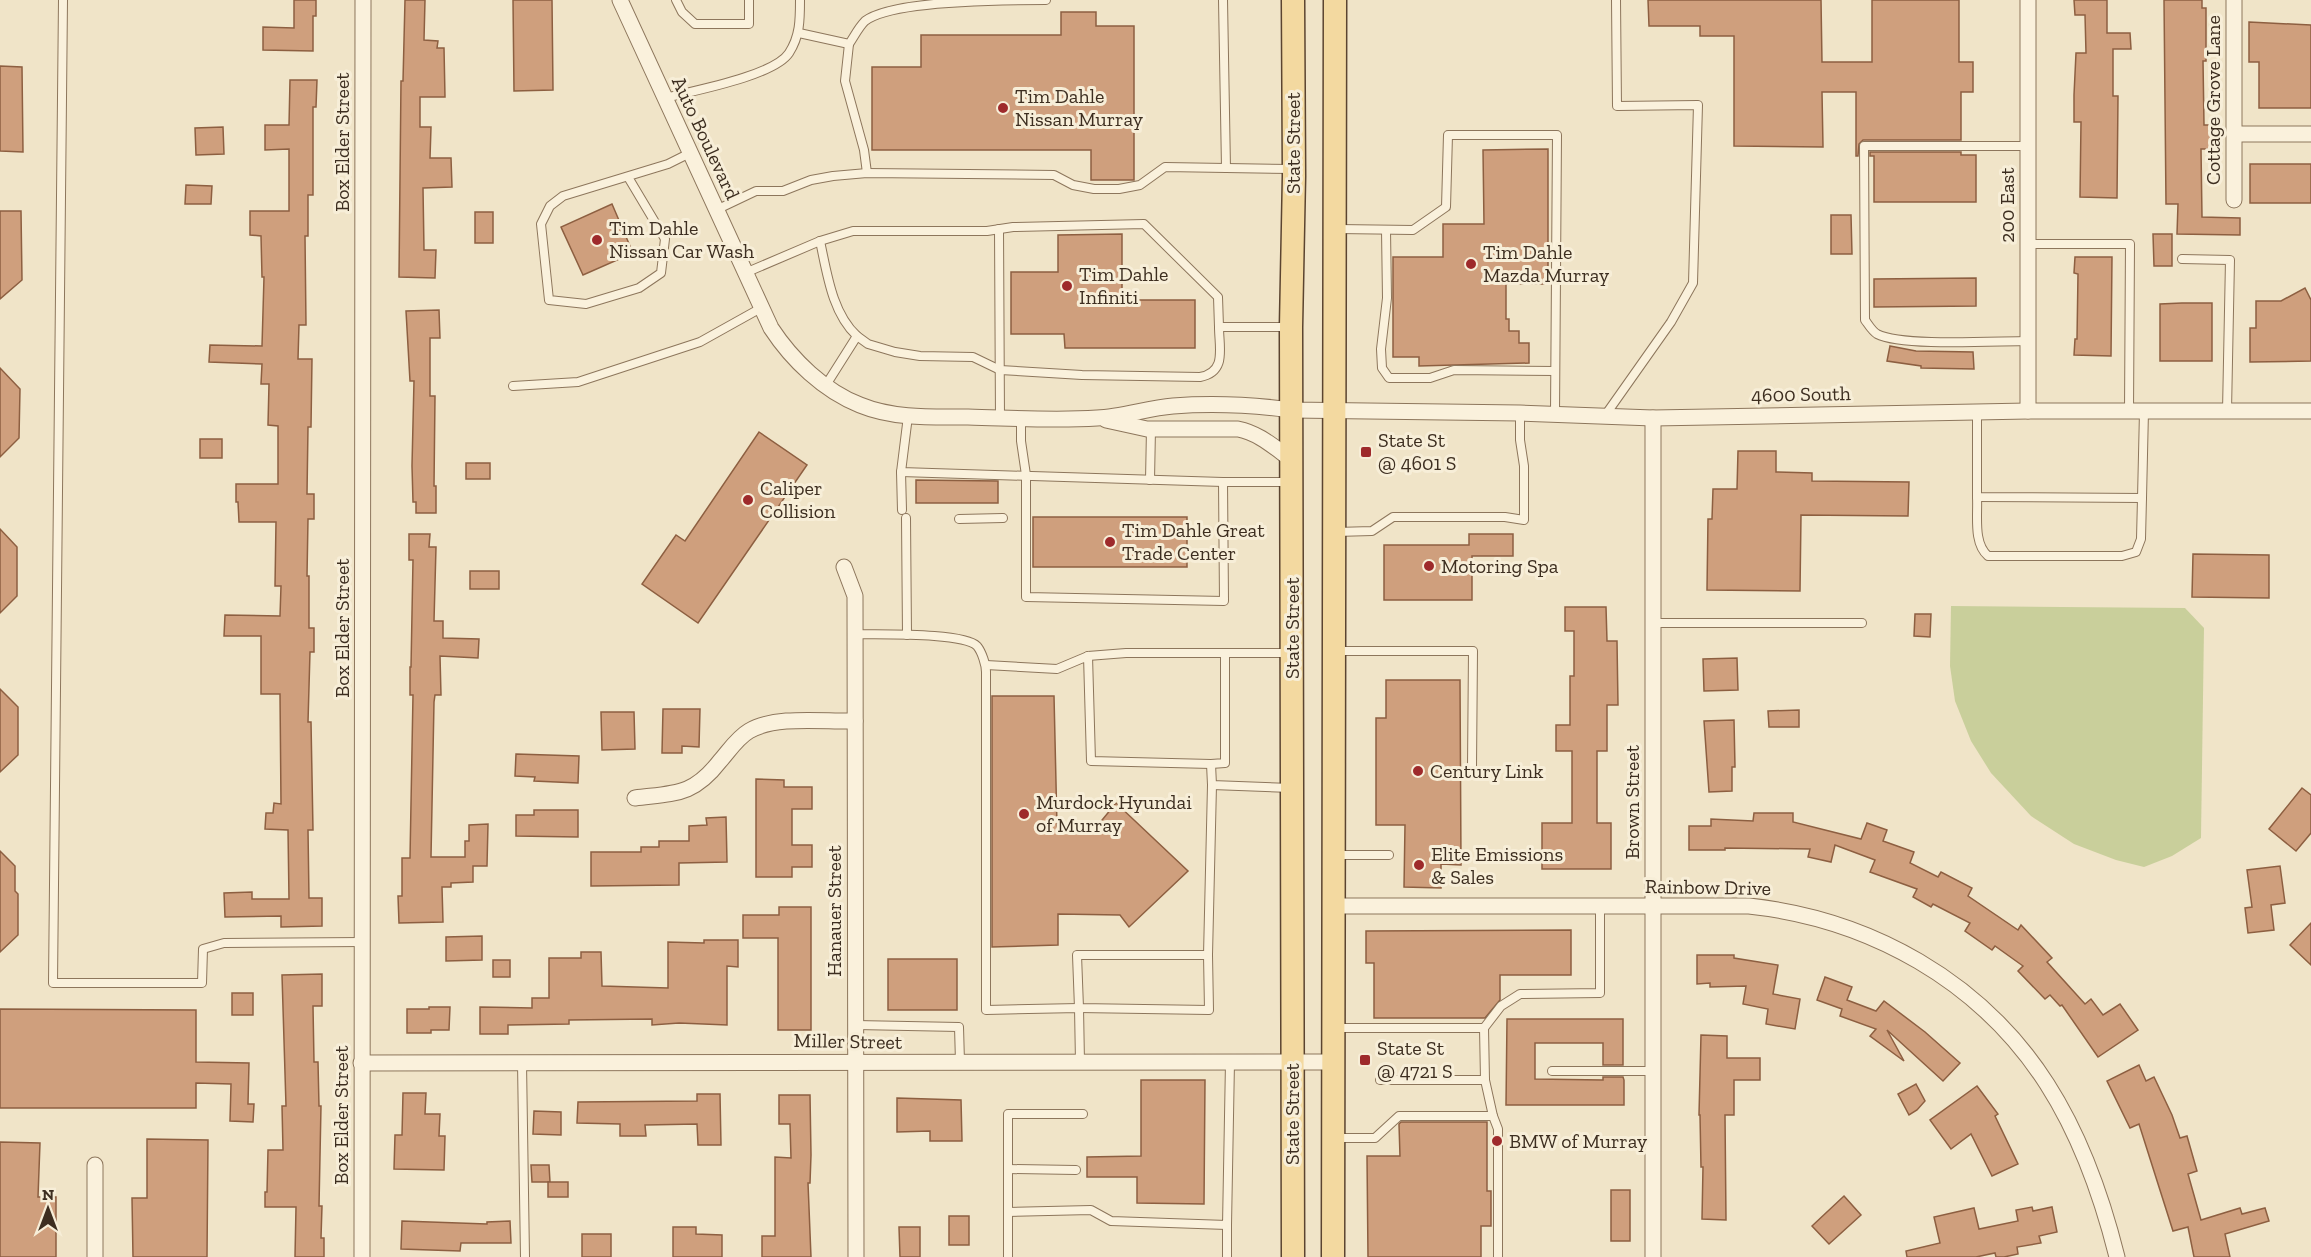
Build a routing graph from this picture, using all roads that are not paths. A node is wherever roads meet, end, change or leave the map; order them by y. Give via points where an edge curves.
1 (63, 0) edge
2 (363, 0) edge
3 (621, 0) edge
4 (676, 0) edge
5 (749, 0) edge
6 (800, 0) edge
7 (1046, 0) edge
8 (1223, 0) edge
9 (1293, 0) edge
10 (1335, 0) edge
11 (1616, 0) edge
12 (2028, 0) edge
13 (2234, 0) edge
14 (799, 33) junction
15 (849, 44) junction
16 (665, 98) junction
17 (2234, 134) junction
18 (2311, 134) edge
19 (2028, 146) junction
20 (690, 153) junction
21 (1226, 168) junction
22 (1294, 169) junction
23 (867, 173) junction
24 (628, 177) junction
25 (2234, 200) dead end
26 (716, 210) junction
27 (999, 229) junction
28 (1335, 229) junction
29 (1386, 230) junction
30 (820, 241) junction
31 (2028, 244) junction
32 (2182, 260) dead end
33 (745, 273) junction
34 (761, 308) junction
35 (1219, 327) junction
36 (1291, 327) junction
37 (857, 336) junction
38 (2028, 341) junction
39 (1000, 370) junction
40 (1555, 371) junction
41 (826, 385) junction
42 (513, 386) dead end
43 (1292, 410) junction
44 (1335, 411) junction
45 (2028, 411) junction
46 (2137, 411) junction
47 (2227, 411) junction
48 (2311, 411) edge
49 (1977, 412) junction
50 (1520, 413) junction
51 (1555, 414) junction
52 (908, 416) junction
53 (1604, 417) junction
54 (1000, 418) junction
55 (1021, 418) junction
56 (1097, 418) junction
57 (1653, 418) junction
58 (1151, 429) junction
59 (1292, 471) junction
60 (901, 472) junction
61 (1026, 475) junction
62 (1150, 480) junction
63 (1223, 482) junction
64 (1977, 497) junction
65 (2142, 498) junction
66 (902, 510) dead end
67 (906, 519) dead end
68 (959, 519) dead end
69 (1003, 519) dead end
70 (1335, 532) junction
71 (844, 567) dead end
72 (1653, 623) junction
73 (1862, 623) dead end
74 (855, 634) junction
75 (907, 635) junction
76 (1335, 651) junction
77 (1225, 653) junction
78 (1292, 653) junction
79 (1088, 656) junction
80 (986, 665) junction
81 (855, 721) junction
82 (1211, 764) junction
83 (1472, 767) dead end
84 (1212, 785) junction
85 (1292, 788) junction
86 (635, 798) dead end
87 (1335, 855) junction
88 (1389, 855) dead end
89 (1335, 906) junction
90 (1600, 907) junction
91 (1653, 907) junction
92 (363, 942) junction
93 (1208, 956) junction
94 (1079, 1008) junction
95 (856, 1025) junction
96 (1334, 1028) junction
97 (1484, 1028) junction
98 (522, 1061) junction
99 (855, 1061) junction
100 (361, 1062) junction
101 (960, 1062) junction
102 (1080, 1062) junction
103 (1230, 1062) junction
104 (1292, 1062) junction
105 (1334, 1062) junction
106 (1552, 1071) dead end
107 (1653, 1071) junction
108 (1380, 1080) dead end
109 (1485, 1080) junction
110 (1083, 1114) dead end
111 (1492, 1116) junction
112 (1334, 1138) junction
113 (95, 1165) dead end
114 (1008, 1169) junction
115 (1076, 1170) dead end
116 (1008, 1212) junction
117 (1227, 1225) junction
118 (95, 1257) edge
119 (362, 1257) edge
120 (525, 1257) edge
121 (856, 1257) edge
122 (1008, 1257) edge
123 (1227, 1257) edge
124 (1293, 1257) edge
125 (1334, 1257) edge
126 (1498, 1257) edge
127 (1653, 1257) edge
128 (2117, 1257) edge

1 - 92 lane via 53,983 202,983 203,950 224,943
2 - 92 street, Box Elder Street
3 - 16 street, Auto Boulevard
4 - 5 lane via 694,24 749,24
6 - 14 lane
7 - 15 lane via 919,1 891,7 866,20
8 - 21 lane
9 - 22 main road, State Street
10 - 28 main road
11 - 53 lane via 1617,106 1698,105 1693,283 1671,322
12 - 19 street, 200 East
13 - 17 street, Cottage Grove Lane
14 - 15 lane
14 - 16 lane via 780,63 756,74
15 - 23 lane via 845,81
16 - 20 street, Auto Boulevard
17 - 18 street
17 - 25 street, Cottage Grove Lane
19 - 31 street, 200 East
19 - 38 lane via 1864,146 1865,320 1870,328 1876,334 1914,340
20 - 24 lane
20 - 26 street, Auto Boulevard
21 - 22 lane
21 - 23 lane via 1165,167 1140,185 1119,189 1073,185 1054,175
22 - 36 main road, State Street
23 - 26 lane via 811,180 783,191 756,191
24 - 24 lane via 563,195 550,206 541,224 549,300 586,304 639,288 661,273 665,238
26 - 33 street, Auto Boulevard
27 - 30 lane via 853,231
27 - 35 lane via 1144,224 1218,297
27 - 39 lane
28 - 29 lane
28 - 44 main road
29 - 40 lane via 1387,298 1381,349 1382,368 1389,378 1430,378 1454,370
29 - 40 lane via 1413,230 1446,207 1448,135 1557,135
30 - 33 lane
30 - 37 lane via 846,326
31 - 38 street, 200 East
31 - 46 lane via 2130,244
32 - 47 lane via 2230,260
33 - 34 street, Auto Boulevard
34 - 41 street, Auto Boulevard via 784,347
34 - 42 lane via 700,342 578,382
35 - 36 lane
35 - 39 lane via 1219,362 1217,369 1207,375 1082,375
36 - 43 main road, State Street
37 - 39 lane via 868,344 895,352 973,357
37 - 41 lane
38 - 45 street, 200 East
39 - 54 lane
40 - 51 lane
41 - 52 street, Auto Boulevard via 860,405
43 - 44 street, 4600 South
43 - 56 street, Auto Boulevard via 1173,406
43 - 59 main road, State Street
44 - 50 street, 4600 South
44 - 70 main road
45 - 46 street, 4600 South
45 - 49 street, 4600 South
46 - 47 street, 4600 South
46 - 65 lane
47 - 48 street, 4600 South
49 - 57 street, 4600 South
49 - 64 lane
50 - 51 street, 4600 South
50 - 70 lane via 1524,520 1393,517 1372,531
51 - 53 street, 4600 South
52 - 54 street, Auto Boulevard
52 - 60 lane
53 - 57 street, 4600 South
54 - 55 street, Auto Boulevard
55 - 56 street, Auto Boulevard
55 - 61 lane
56 - 58 street, Auto Boulevard
57 - 72 street, Brown Street
58 - 59 street, Auto Boulevard via 1248,431 1263,439
58 - 62 lane
59 - 63 lane
59 - 78 main road, State Street
60 - 61 lane
60 - 66 lane
61 - 62 lane
61 - 63 lane via 1026,597 1224,600
62 - 63 lane
64 - 65 lane
64 - 65 lane via 1978,538 1981,550 1988,556 2122,556 2136,552 2141,539
67 - 75 lane
68 - 69 lane
70 - 76 main road
71 - 74 street, Hanauer Street via 855,596
72 - 73 lane
72 - 91 street, Brown Street
74 - 75 lane
74 - 81 street, Hanauer Street
75 - 80 lane via 960,638 976,645
76 - 83 lane via 1473,651
76 - 87 main road
77 - 78 lane
77 - 79 lane
77 - 82 lane via 1225,763
78 - 85 main road, State Street
79 - 80 lane via 1057,669
79 - 82 lane via 1091,761
80 - 94 lane via 986,1010
81 - 86 street via 759,726 732,746 700,784 681,792
81 - 95 street, Hanauer Street
82 - 84 lane
84 - 85 lane
84 - 93 lane
85 - 104 main road, State Street
87 - 88 lane
87 - 89 main road
89 - 90 street, Rainbow Drive
89 - 96 main road
90 - 91 street, Rainbow Drive
90 - 97 lane via 1600,993 1520,994 1502,1006
91 - 107 street, Brown Street
91 - 128 street, Rainbow Drive via 1749,906 1825,920 1897,948 1958,987 2006,1032 2063,1111 2102,1203
92 - 100 street, Box Elder Street
93 - 94 lane via 1209,1010
93 - 94 lane via 1077,955
94 - 102 lane
95 - 99 street, Hanauer Street
95 - 101 lane via 959,1027
96 - 97 lane
96 - 105 main road
97 - 109 lane
98 - 99 street, Miller Street
98 - 100 street, Miller Street
98 - 120 lane
99 - 101 street, Miller Street
99 - 121 street, Hanauer Street
100 - 119 street, Box Elder Street
101 - 102 street, Miller Street
102 - 103 street, Miller Street
103 - 104 street, Miller Street
103 - 117 lane
104 - 105 street, Miller Street
104 - 124 main road, State Street
105 - 112 main road
106 - 107 lane
107 - 127 street, Brown Street
108 - 109 lane
109 - 111 lane
110 - 114 lane via 1008,1114
111 - 112 lane via 1399,1116 1375,1138
111 - 126 lane via 1498,1129
112 - 125 main road
113 - 118 street
114 - 115 lane
114 - 116 lane
116 - 117 lane via 1091,1210 1111,1221
116 - 122 lane
117 - 123 lane

